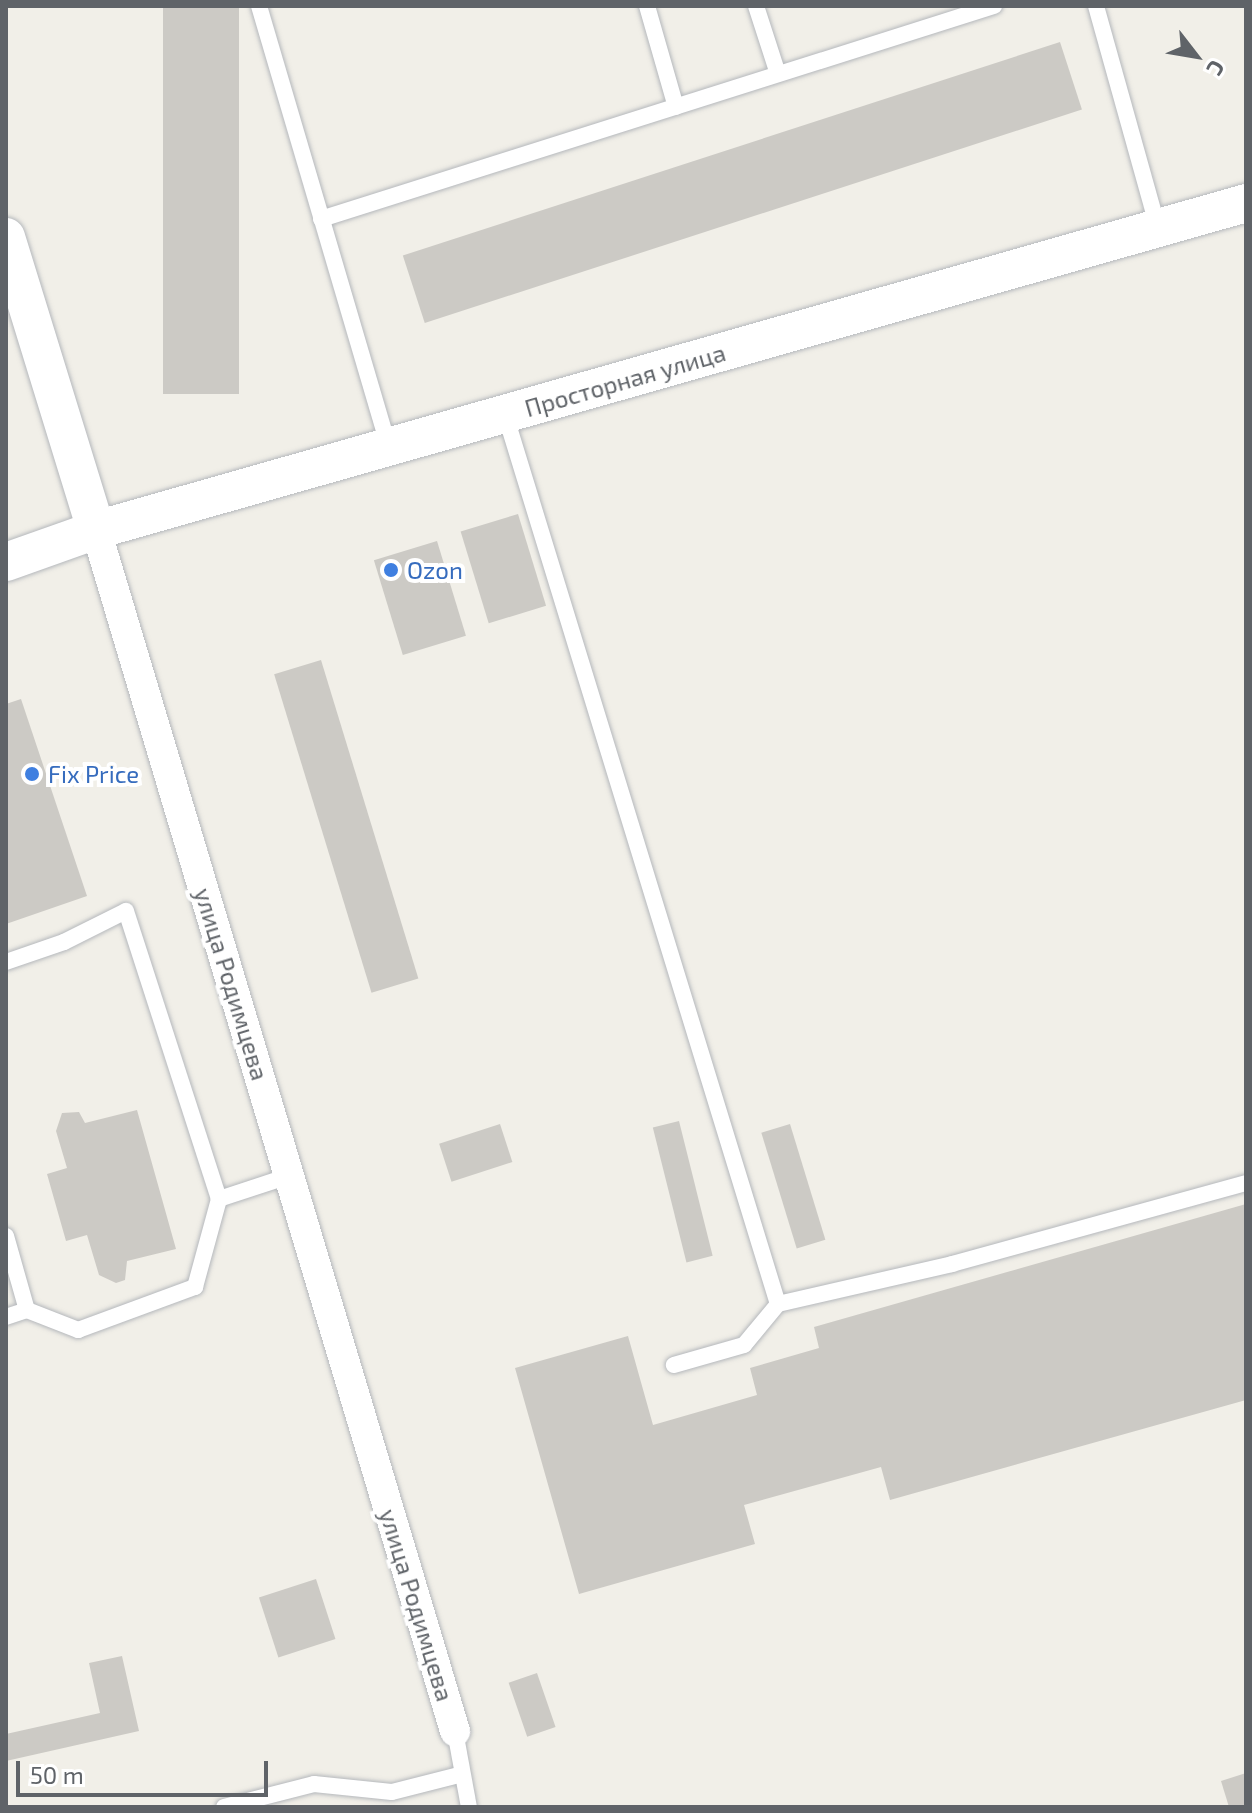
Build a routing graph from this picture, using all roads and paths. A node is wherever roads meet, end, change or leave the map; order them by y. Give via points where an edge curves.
1 (259, 6) edge
2 (647, 6) edge
3 (756, 6) edge
4 (994, 6) edge
5 (1096, 6) edge
6 (956, 12) edge
7 (778, 74) junction
8 (676, 107) junction
9 (1246, 203) edge
10 (321, 219) junction
11 (1158, 228) junction
12 (6, 237) edge
13 (505, 414) junction
14 (389, 447) junction
15 (96, 530) junction
16 (6, 562) edge
17 (6, 962) edge
18 (289, 1176) junction
19 (1246, 1183) edge
20 (219, 1199) junction
21 (6, 1236) edge
22 (778, 1304) junction
23 (27, 1310) junction
24 (6, 1317) edge
25 (674, 1365) dead end
26 (455, 1731) joint
27 (459, 1775) junction
28 (224, 1807) edge
29 (469, 1807) edge

1 - 10 lane
2 - 8 lane
3 - 7 lane
4 - 6 lane
5 - 11 lane
6 - 7 lane
7 - 8 lane
8 - 10 lane
9 - 11 street, Просторная улица
10 - 14 lane
11 - 13 street, Просторная улица
12 - 15 street, улица Родимцева
13 - 14 street, Просторная улица
13 - 22 lane
14 - 15 street, Просторная улица
15 - 16 street, Просторная улица
15 - 18 street, улица Родимцева
17 - 20 lane via 64,942 126,911
18 - 20 lane
18 - 26 street, улица Родимцева
19 - 22 lane via 952,1264
20 - 23 lane via 195,1287 78,1330
21 - 23 lane
22 - 25 lane via 744,1345
23 - 24 lane
26 - 27 lane
27 - 28 lane via 392,1792 314,1784
27 - 29 lane

